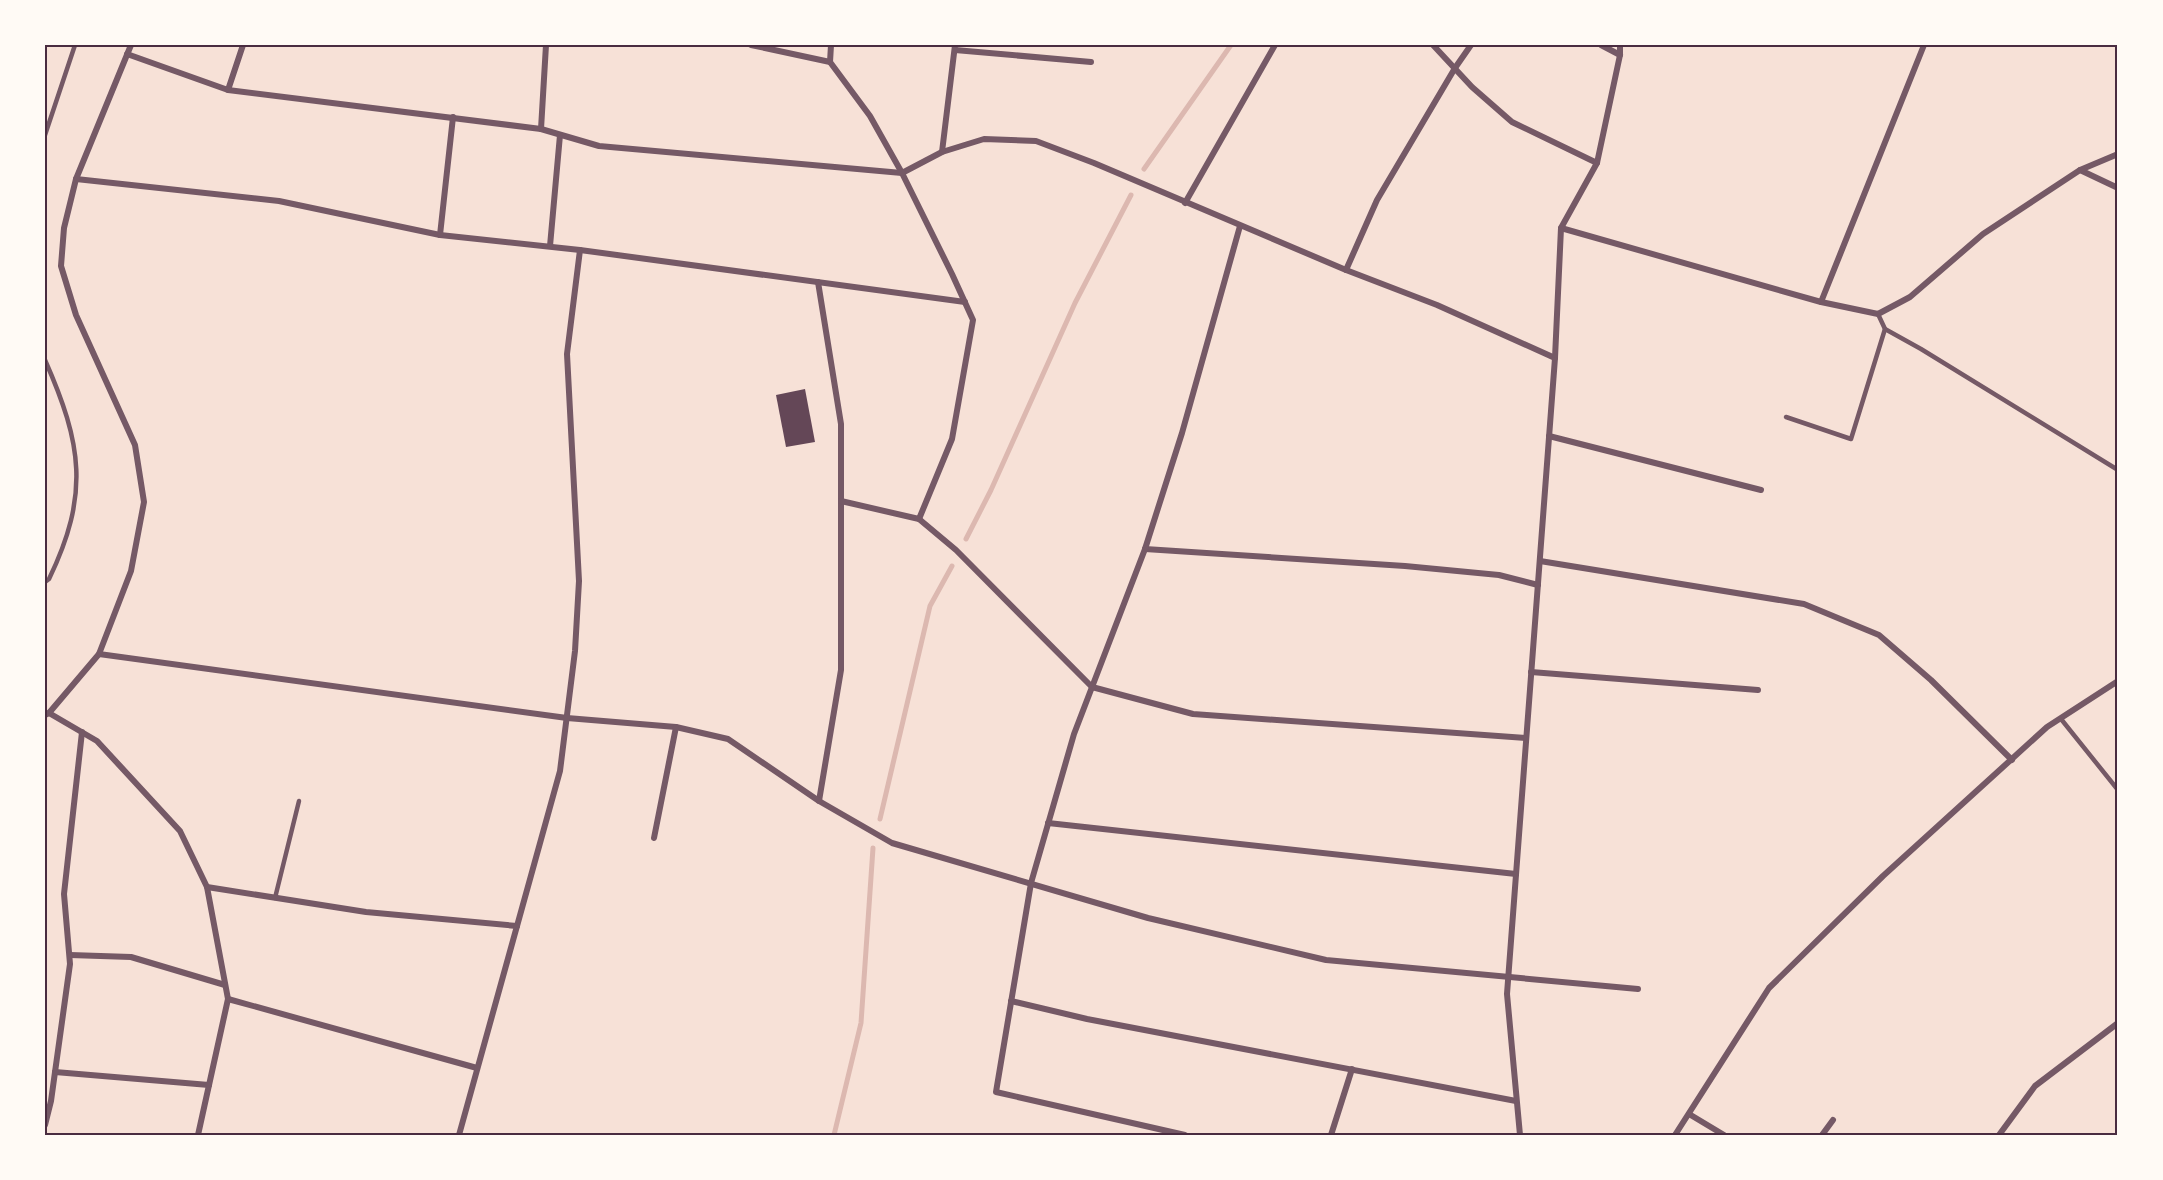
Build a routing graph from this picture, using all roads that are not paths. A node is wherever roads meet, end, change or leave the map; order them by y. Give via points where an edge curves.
1 (75, 45) edge
2 (130, 45) edge
3 (243, 45) edge
4 (546, 45) edge
5 (751, 45) edge
6 (831, 45) edge
7 (1275, 45) edge
8 (1433, 45) edge
9 (1472, 45) edge
10 (1601, 45) edge
11 (1620, 45) edge
12 (1924, 45) edge
13 (955, 47) edge
14 (127, 54) junction
15 (1620, 55) junction
16 (830, 62) junction
17 (1091, 62) dead end
18 (1455, 68) junction
19 (228, 90) junction
20 (453, 117) junction
21 (47, 121) edge
22 (541, 129) junction
23 (45, 135) edge
24 (560, 135) junction
25 (942, 152) junction
26 (2118, 154) edge
27 (1597, 163) junction
28 (2080, 170) junction
29 (902, 173) junction
30 (76, 179) junction
31 (2118, 188) edge
32 (1185, 203) junction
33 (1240, 226) junction
34 (1561, 228) junction
35 (440, 235) junction
36 (550, 246) junction
37 (580, 250) junction
38 (1346, 270) junction
39 (818, 282) junction
40 (965, 302) junction
41 (1821, 302) junction
42 (1878, 314) junction
43 (1885, 329) junction
44 (1555, 358) junction
45 (45, 361) edge
46 (1786, 417) dead end
47 (1549, 436) junction
48 (2118, 470) edge
49 (1761, 490) dead end
50 (841, 501) junction
51 (919, 519) junction
52 (1145, 549) junction
53 (1540, 561) junction
54 (45, 582) edge
55 (1538, 585) junction
56 (99, 654) junction
57 (1531, 672) junction
58 (2118, 681) edge
59 (1092, 687) junction
60 (1758, 690) dead end
61 (47, 714) edge
62 (567, 718) junction
63 (2061, 719) junction
64 (676, 727) junction
65 (82, 732) junction
66 (1526, 738) junction
67 (2012, 760) junction
68 (2118, 790) edge
69 (298, 801) dead end
70 (819, 801) junction
71 (1048, 823) junction
72 (654, 838) dead end
73 (1516, 874) junction
74 (1031, 883) junction
75 (207, 887) junction
76 (275, 898) junction
77 (517, 926) junction
78 (70, 954) junction
79 (1508, 978) junction
80 (225, 985) junction
81 (1638, 989) dead end
82 (228, 999) junction
83 (1011, 1001) junction
84 (2118, 1023) edge
85 (477, 1068) junction
86 (1352, 1069) junction
87 (55, 1072) junction
88 (209, 1085) junction
89 (1516, 1101) junction
90 (1689, 1114) junction
91 (1833, 1120) dead end
92 (45, 1125) edge
93 (198, 1135) edge
94 (459, 1135) edge
95 (1185, 1135) edge
96 (1331, 1135) edge
97 (1520, 1135) edge
98 (1675, 1135) edge
99 (1724, 1135) edge
100 (1822, 1135) edge
101 (1999, 1135) edge

1 - 21 lane
2 - 14 street
3 - 19 street
4 - 22 street
5 - 16 street
6 - 16 street
7 - 32 street
8 - 18 street
9 - 18 street
10 - 15 street
11 - 15 street
12 - 41 street
13 - 17 street
13 - 25 street
14 - 19 street
14 - 30 street
15 - 27 street
16 - 29 street via 870,116
18 - 27 street via 1512,122
18 - 38 street via 1377,200
19 - 20 street
20 - 22 street
20 - 35 street
21 - 23 lane
22 - 24 street
24 - 29 street via 599,146
24 - 36 street
25 - 29 street
25 - 32 street via 984,139 1036,141
26 - 28 street
27 - 34 street
28 - 31 street
28 - 42 street via 1983,234 1910,297
29 - 40 street
30 - 35 street via 279,201
30 - 56 street via 64,228 61,266 76,315 135,445 144,502 130,571
32 - 33 street
33 - 38 street
33 - 52 street
34 - 41 street
34 - 44 street
35 - 36 street
36 - 37 street
37 - 39 street
37 - 62 street via 567,354 579,581
38 - 44 street via 1437,305
39 - 40 street
39 - 50 street via 841,424
40 - 51 street via 973,320 952,439
41 - 42 street
42 - 43 lane
43 - 46 lane via 1851,439
43 - 48 lane
44 - 47 street
45 - 54 lane via 75,447 78,481 73,518 62,553
47 - 49 street
47 - 53 street
50 - 51 street
50 - 70 street via 841,670
51 - 59 street via 956,550
52 - 55 street via 1405,566 1499,575
52 - 59 street
53 - 55 street
53 - 67 street via 1804,603 1879,635
55 - 57 street
56 - 61 street
56 - 62 street
57 - 60 street
57 - 66 street
58 - 63 street
59 - 66 street via 1193,714
59 - 71 street
61 - 65 street
62 - 64 street
62 - 77 street via 560,771
63 - 67 street
63 - 68 lane
64 - 70 street via 728,739
64 - 72 street
65 - 75 street via 98,741 180,831
65 - 78 street via 64,894
66 - 73 street
67 - 90 street via 1882,876 1769,988
69 - 76 lane
70 - 74 street via 892,843
71 - 73 street
71 - 74 street
73 - 79 street
74 - 79 street via 1148,918 1326,960
74 - 83 street
75 - 76 street
75 - 80 street
76 - 77 street via 366,912
77 - 85 street
78 - 80 street via 131,957
78 - 87 street
79 - 81 street
79 - 89 street
80 - 82 street
82 - 85 street
82 - 88 street
83 - 86 street
83 - 95 street via 996,1092
84 - 101 street via 2035,1086
85 - 94 street
86 - 89 street
86 - 96 street
87 - 88 street
87 - 92 street
88 - 93 street
89 - 97 street
90 - 98 street
90 - 99 street
91 - 100 street

